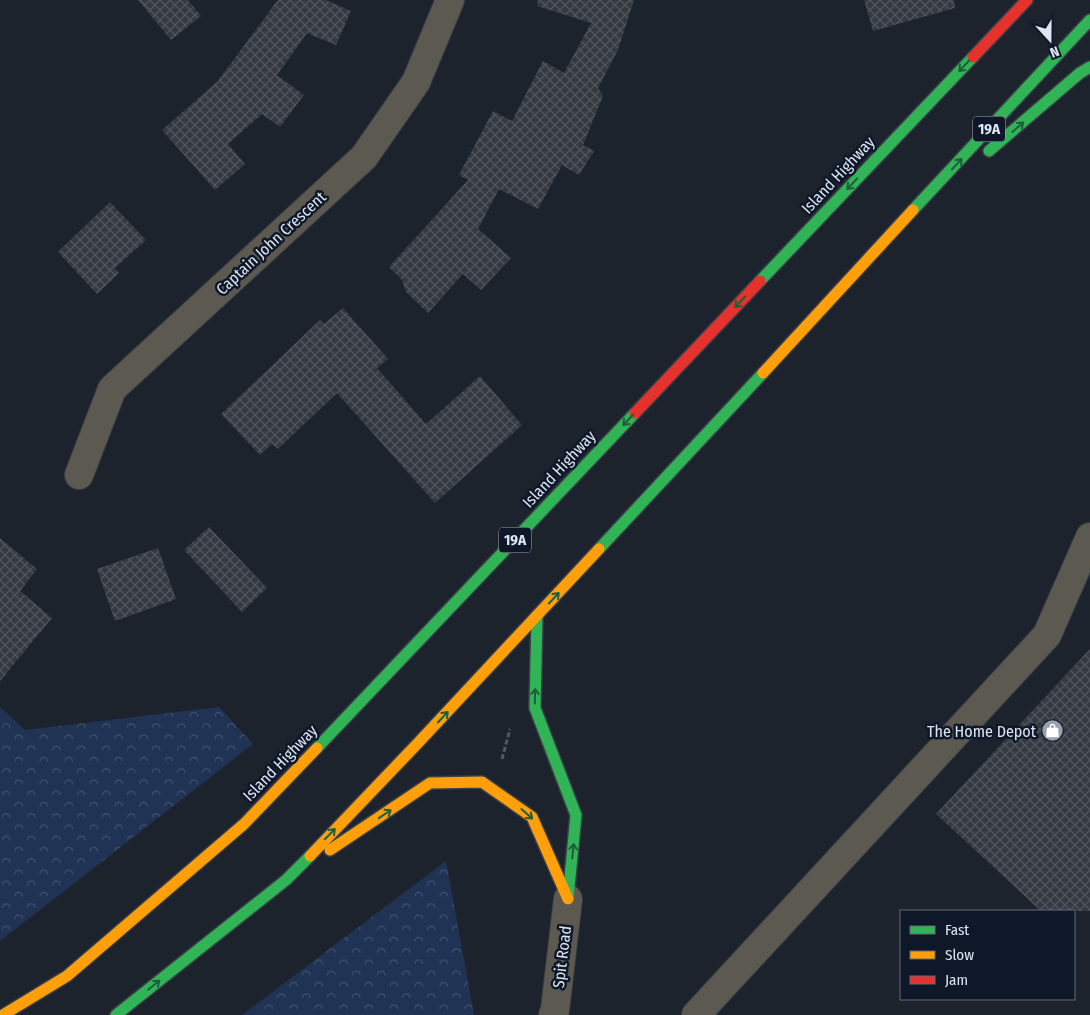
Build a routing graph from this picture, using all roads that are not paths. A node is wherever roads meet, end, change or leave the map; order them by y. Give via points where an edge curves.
1 (450, 0) edge
2 (1014, 0) edge
3 (1027, 0) edge
4 (1090, 20) edge
5 (997, 31) junction
6 (1090, 68) edge
7 (984, 156) dead end
8 (962, 175) dead end
9 (888, 238) junction
10 (79, 475) dead end
11 (1090, 537) edge
12 (537, 616) junction
13 (286, 880) junction
14 (568, 900) junction
15 (557, 1013) edge
16 (3, 1015) edge
17 (116, 1015) edge
18 (696, 1015) edge

1 - 10 street, Captain John Crescent via 416,82 364,158 112,389
2 - 5 main road
3 - 5 main road, Island Highway / 19A
9 -> 4 main road, 19A
5 -> 16 main road, Island Highway / 19A via 244,824 67,976
7 -> 6 main road via 1080,73
8 - 9 main road
12 -> 9 main road, 19A
11 - 18 street via 1047,635
13 -> 12 main road, 19A
14 -> 12 main road via 576,816 535,708
13 -> 14 main road via 430,783 482,782 532,816
17 -> 13 main road, 19A
14 - 15 street, Spit Road

